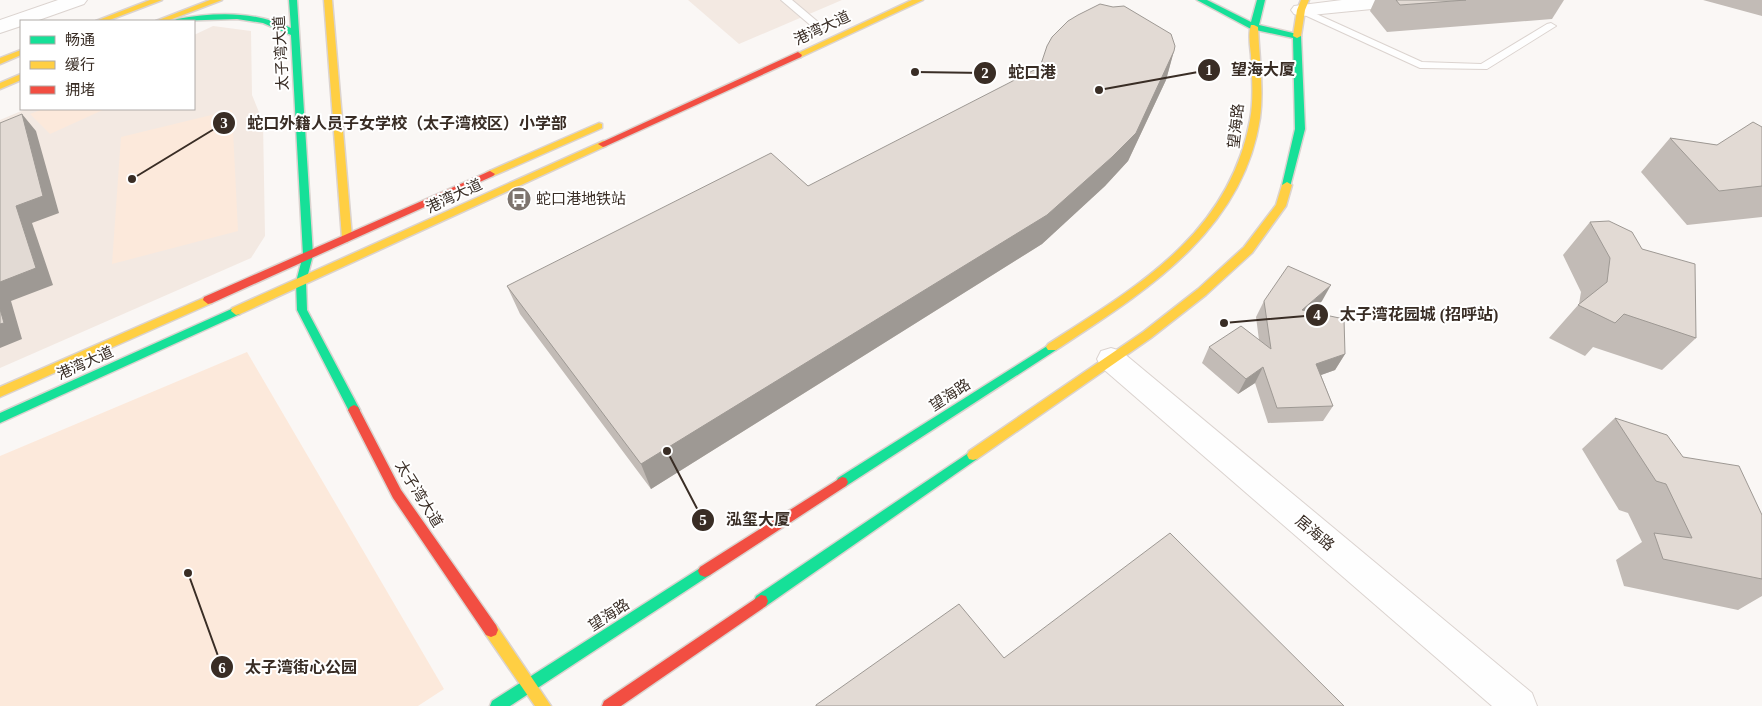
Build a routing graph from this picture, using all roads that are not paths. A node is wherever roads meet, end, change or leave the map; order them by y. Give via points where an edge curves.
1 (77, 0) edge
2 (158, 0) edge
3 (218, 0) edge
4 (293, 0) edge
5 (328, 0) edge
6 (337, 0) edge
7 (786, 0) edge
8 (919, 0) edge
9 (1201, 0) edge
10 (1260, 0) edge
11 (1402, 0) edge
12 (1303, 5) edge
13 (1253, 10) junction
14 (329, 18) junction
15 (103, 20) edge
16 (163, 20) edge
17 (183, 20) edge
18 (1551, 26) dead end
19 (0, 27) edge
20 (1254, 27) junction
21 (819, 28) dead end
22 (294, 33) junction
23 (1297, 36) junction
24 (20, 52) edge
25 (0, 61) edge
26 (20, 77) edge
27 (0, 86) edge
28 (610, 120) dead end
29 (347, 238) junction
30 (308, 255) junction
31 (301, 282) junction
32 (1111, 359) junction
33 (0, 392) edge
34 (0, 418) edge
35 (530, 684) junction
36 (497, 706) edge
37 (544, 706) edge
38 (609, 706) edge
39 (1519, 706) edge

1 - 19 street
2 - 15 main road
3 - 16 main road
4 - 22 main road, 太子湾大道
5 - 14 main road
6 - 14 main road
7 - 21 lane
8 - 31 main road, 港湾大道
9 - 20 main road
10 - 13 main road, 望海路
11 - 12 street
12 - 18 lane via 1420,65 1483,67
12 - 23 main road
13 - 20 main road, 望海路
13 - 23 main road
14 - 29 main road
17 - 22 main road via 212,15 252,15 270,19
20 - 23 main road
20 - 35 main road, 望海路 via 1255,118 1248,156 1234,190 1208,228 1166,267 1083,326
22 - 30 main road, 太子湾大道
23 - 32 main road via 1300,129 1281,206 1248,250 1202,292
24 - 25 main road
26 - 27 main road
28 - 29 main road, 港湾大道
29 - 30 main road, 港湾大道
29 - 31 main road
30 - 31 main road, 太子湾大道
30 - 33 main road, 港湾大道
31 - 34 main road, 港湾大道
31 - 35 main road, 太子湾大道 via 302,310 397,494
32 - 38 main road
32 - 39 street, 居海路
35 - 36 main road, 望海路
35 - 37 main road, 太子湾大道

